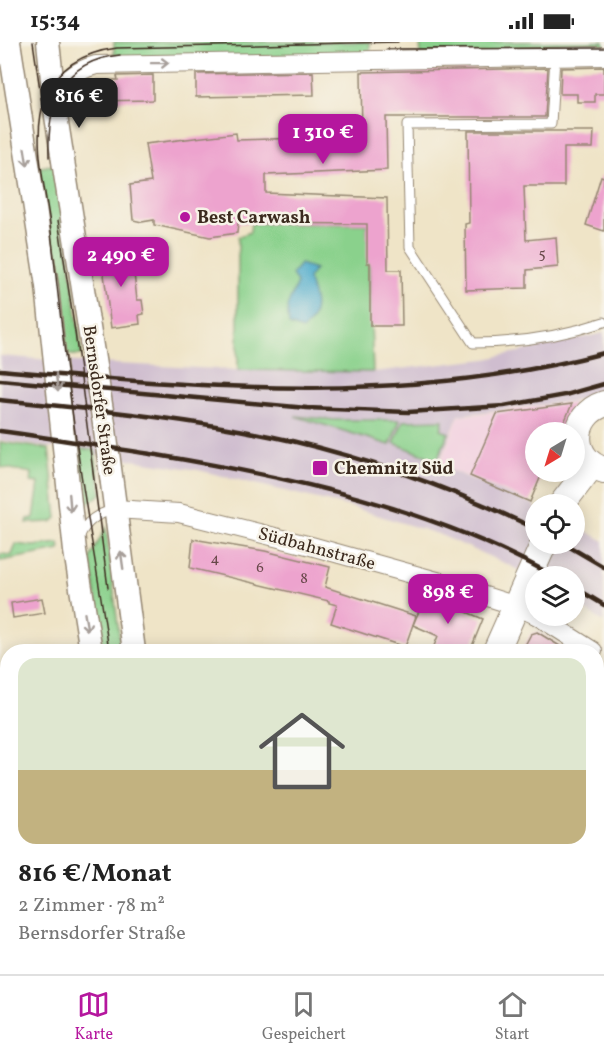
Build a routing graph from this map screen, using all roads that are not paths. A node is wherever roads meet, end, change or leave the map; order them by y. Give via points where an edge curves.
1 (48, 42) edge
2 (6, 47) edge
3 (389, 51) edge
4 (604, 56) edge
5 (555, 57) junction
6 (55, 101) junction
7 (604, 322) edge
8 (604, 404) edge
9 (598, 468) edge
10 (572, 494) edge
11 (115, 509) junction
12 (75, 551) junction
13 (525, 611) edge
14 (525, 617) edge
15 (552, 626) edge
16 (90, 644) edge
17 (133, 644) edge
18 (502, 644) edge
19 (582, 644) edge

1 - 6 street, Bernsdorfer Straße
2 -> 12 street via 47,286
3 - 5 street
6 -> 3 street via 67,80 96,65
4 - 5 street
5 - 7 lane via 551,124 407,125 410,247 473,343 534,339
6 - 11 street, Bernsdorfer Straße
8 - 9 main road via 583,418 578,434 580,450
9 - 10 main road
11 - 12 lane via 93,519 82,531
11 - 13 street, Südbahnstraße via 179,513 419,575
17 -> 11 street, Bernsdorfer Straße
12 -> 16 street
14 - 18 main road
15 - 19 street, Südbahnstraße

